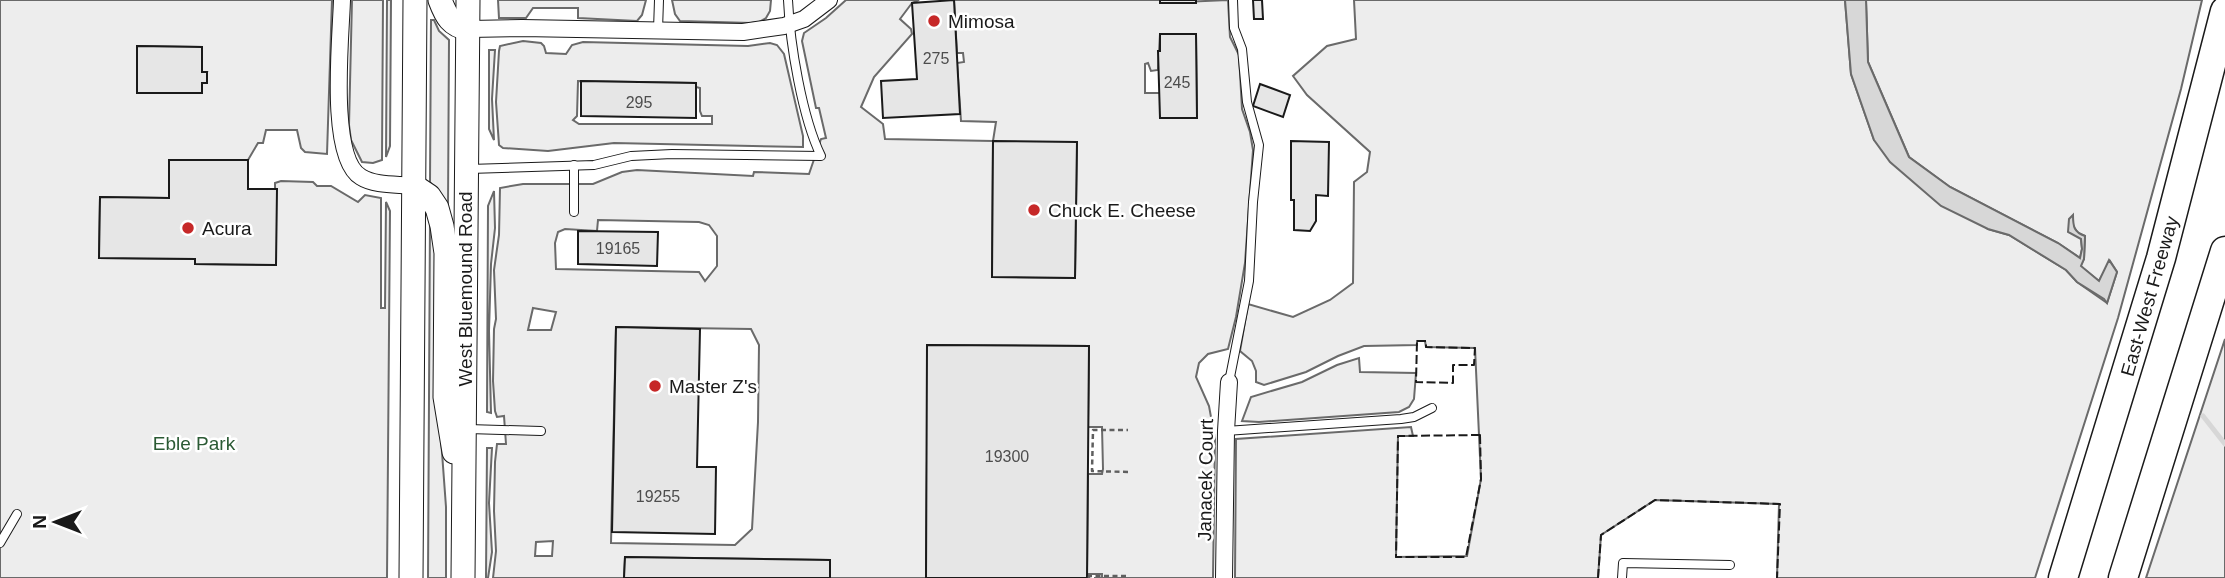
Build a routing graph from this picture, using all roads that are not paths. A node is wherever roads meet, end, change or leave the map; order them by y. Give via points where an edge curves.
1 (342, 0) edge
2 (415, 0) edge
3 (440, 0) edge
4 (468, 0) edge
5 (659, 0) edge
6 (788, 0) edge
7 (829, 0) edge
8 (1233, 0) edge
9 (2225, 11) edge
10 (789, 24) junction
11 (468, 29) junction
12 (658, 30) junction
13 (574, 166) junction
14 (466, 169) junction
15 (414, 186) junction
16 (574, 212) dead end
17 (2225, 251) edge
18 (1229, 382) joint
19 (1432, 408) dead end
20 (465, 429) junction
21 (541, 431) dead end
22 (1226, 431) junction
23 (463, 507) junction
24 (17, 514) dead end
25 (0, 543) edge
26 (1730, 565) dead end
27 (411, 578) edge
28 (463, 578) edge
29 (1224, 578) edge
30 (1622, 578) edge
31 (2063, 578) edge
32 (2123, 578) edge

1 - 15 street via 339,122 350,166 360,177
2 - 15 main road
3 - 11 main road via 452,23
4 - 11 main road, West Bluemound Road
5 - 12 lane
6 - 10 lane
7 - 10 street
8 - 18 lane via 1247,102 1259,145 1249,281
9 - 31 highway, East-West Freeway via 2161,258
10 - 12 street via 743,33
10 - 13 lane via 811,136 821,156 672,154
11 - 12 street
11 - 14 main road, West Bluemound Road
13 - 14 lane
13 - 16 lane
14 - 20 main road, West Bluemound Road
15 - 23 main road via 429,196 442,226 446,253 445,397
15 - 27 main road
17 - 32 highway
18 - 22 street, Janacek Court
19 - 22 lane via 1401,419
20 - 21 lane
20 - 23 main road, West Bluemound Road
22 - 29 street, Janacek Court
23 - 28 main road, West Bluemound Road
24 - 25 lane
26 - 30 lane via 1623,563

